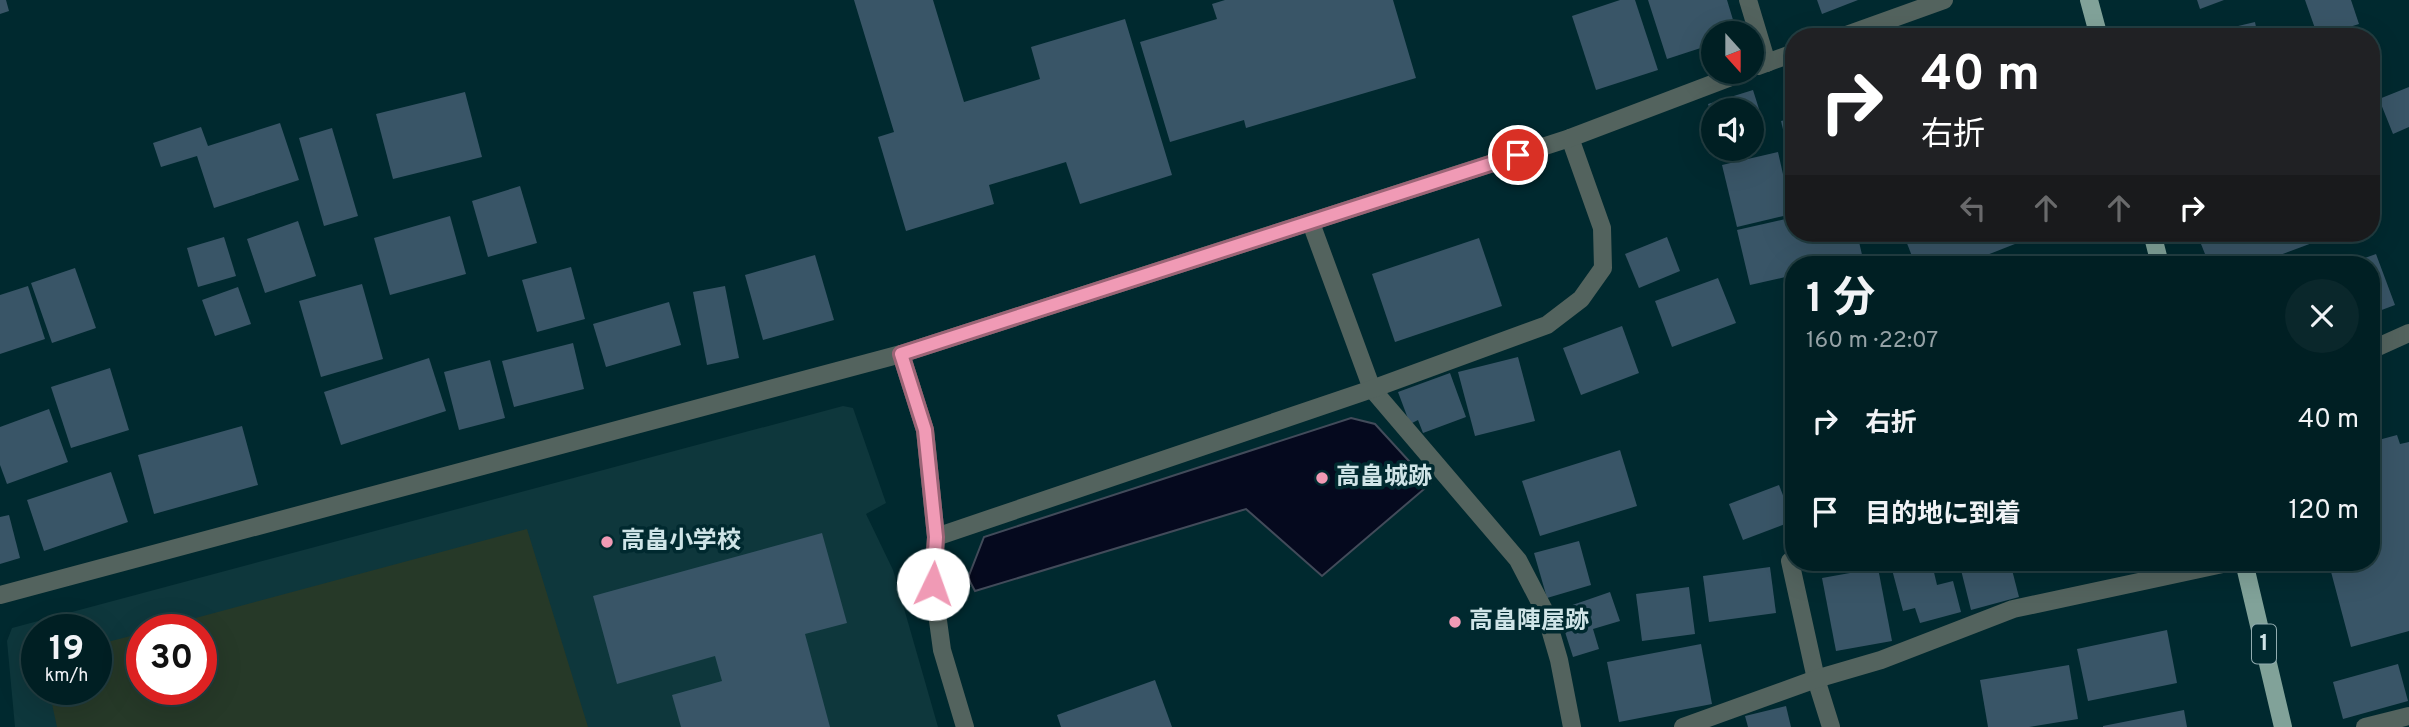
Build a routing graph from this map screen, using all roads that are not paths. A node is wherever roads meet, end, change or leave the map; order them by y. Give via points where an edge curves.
1 (1748, 0) edge
2 (1944, 0) edge
3 (2089, 0) edge
4 (1752, 21) edge
5 (1866, 28) edge
6 (2097, 28) edge
7 (1785, 56) edge
8 (1764, 64) edge
9 (1712, 84) edge
10 (1570, 138) junction
11 (1311, 223) junction
12 (2409, 333) edge
13 (2380, 346) edge
14 (901, 354) junction
15 (1372, 389) junction
16 (936, 537) junction
17 (1792, 571) edge
18 (2191, 571) edge
19 (2246, 571) edge
20 (0, 595) edge
21 (1816, 679) junction
22 (2409, 716) edge
23 (965, 727) edge
24 (1573, 727) edge
25 (1684, 727) edge
26 (1831, 727) edge
27 (2283, 727) edge
28 (2365, 727) edge

1 - 4 street
2 - 5 street
3 - 6 main road
7 - 8 street
9 - 10 street
10 - 11 street
10 - 15 street via 1602,228 1602,268 1581,299 1547,325
11 - 14 street
11 - 15 street
12 - 13 street
14 - 16 street via 925,430
14 - 20 street
15 - 16 street
15 - 24 street via 1518,560 1545,612
16 - 23 street via 933,584 942,650
17 - 21 street
18 - 21 street via 2014,610
19 - 27 main road, 1
21 - 25 street
21 - 26 street
22 - 28 street

